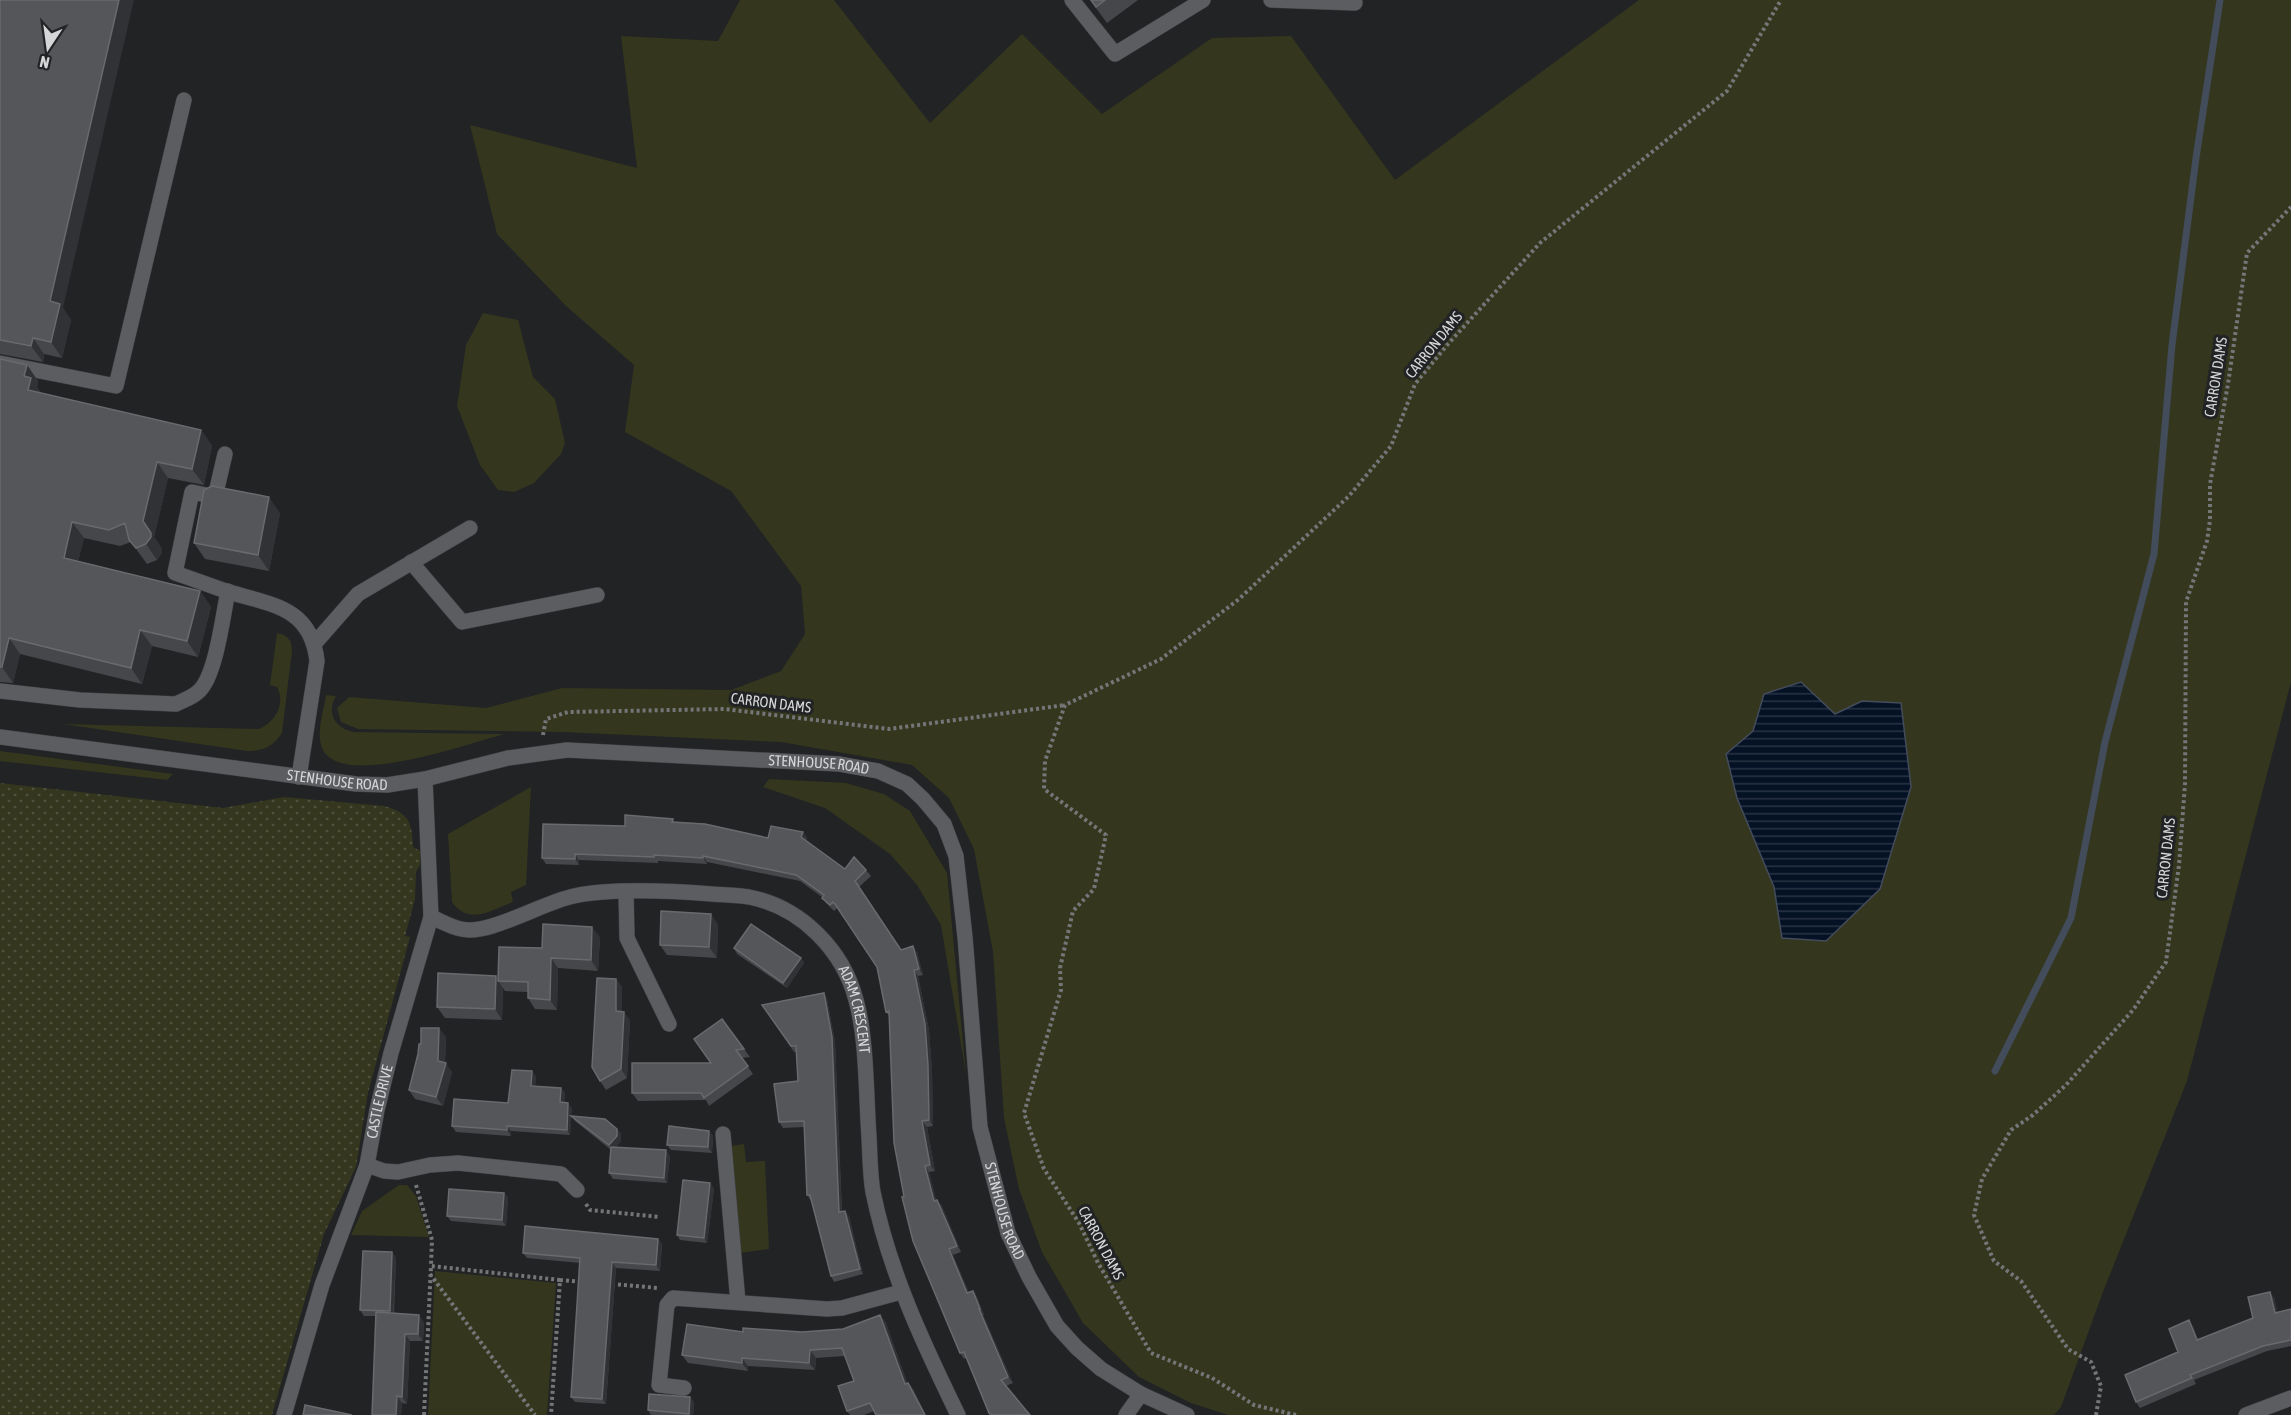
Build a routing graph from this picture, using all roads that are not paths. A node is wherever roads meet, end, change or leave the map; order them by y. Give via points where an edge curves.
1 (1072, 0) edge
2 (1203, 0) edge
3 (1271, 0) edge
4 (1355, 3) dead end
5 (184, 100) dead end
6 (0, 363) edge
7 (225, 454) dead end
8 (470, 528) dead end
9 (411, 561) junction
10 (228, 591) junction
11 (597, 595) dead end
12 (315, 643) junction
13 (0, 691) edge
14 (0, 737) edge
15 (299, 777) junction
16 (425, 779) junction
17 (626, 892) junction
18 (431, 917) junction
19 (669, 1024) dead end
20 (723, 1134) dead end
21 (367, 1165) junction
22 (577, 1190) road end
23 (902, 1292) junction
24 (738, 1302) junction
25 (684, 1388) dead end
26 (1141, 1394) junction
27 (2291, 1398) edge
28 (284, 1415) edge
29 (958, 1415) edge
30 (1126, 1415) edge
31 (1187, 1415) edge
32 (2246, 1415) edge

1 - 2 street via 1114,54
3 - 4 street
5 - 6 street via 116,386
7 - 10 street via 215,497 192,492 175,573
8 - 9 street
9 - 11 street via 462,622
9 - 12 street via 358,594
10 - 12 street via 289,612 307,628
10 - 13 street via 210,676 190,698 176,704
12 - 15 street via 317,661
14 - 15 street, STENHOUSE ROAD
15 - 16 street, STENHOUSE ROAD via 387,785
16 - 18 street, CASTLE DRIVE
16 - 26 street, STENHOUSE ROAD via 508,758 567,750 839,764 878,771 907,784 944,824 956,856 980,1127 1008,1233 1057,1326 1101,1369
17 - 18 street, ADAM CRESCENT via 573,896 473,931
17 - 19 street via 627,938
17 - 23 street, ADAM CRESCENT via 749,897 772,904 798,919 835,952 856,1001 873,1189 884,1240
18 - 21 street, CASTLE DRIVE via 391,1053
20 - 24 street
21 - 22 street via 398,1172 458,1163 561,1174
21 - 28 street, CASTLE DRIVE via 322,1285
23 - 24 street via 827,1309
23 - 29 street, ADAM CRESCENT
24 - 25 street via 673,1299 667,1305 659,1385
26 - 30 street
26 - 31 street, STENHOUSE ROAD
27 - 32 street

